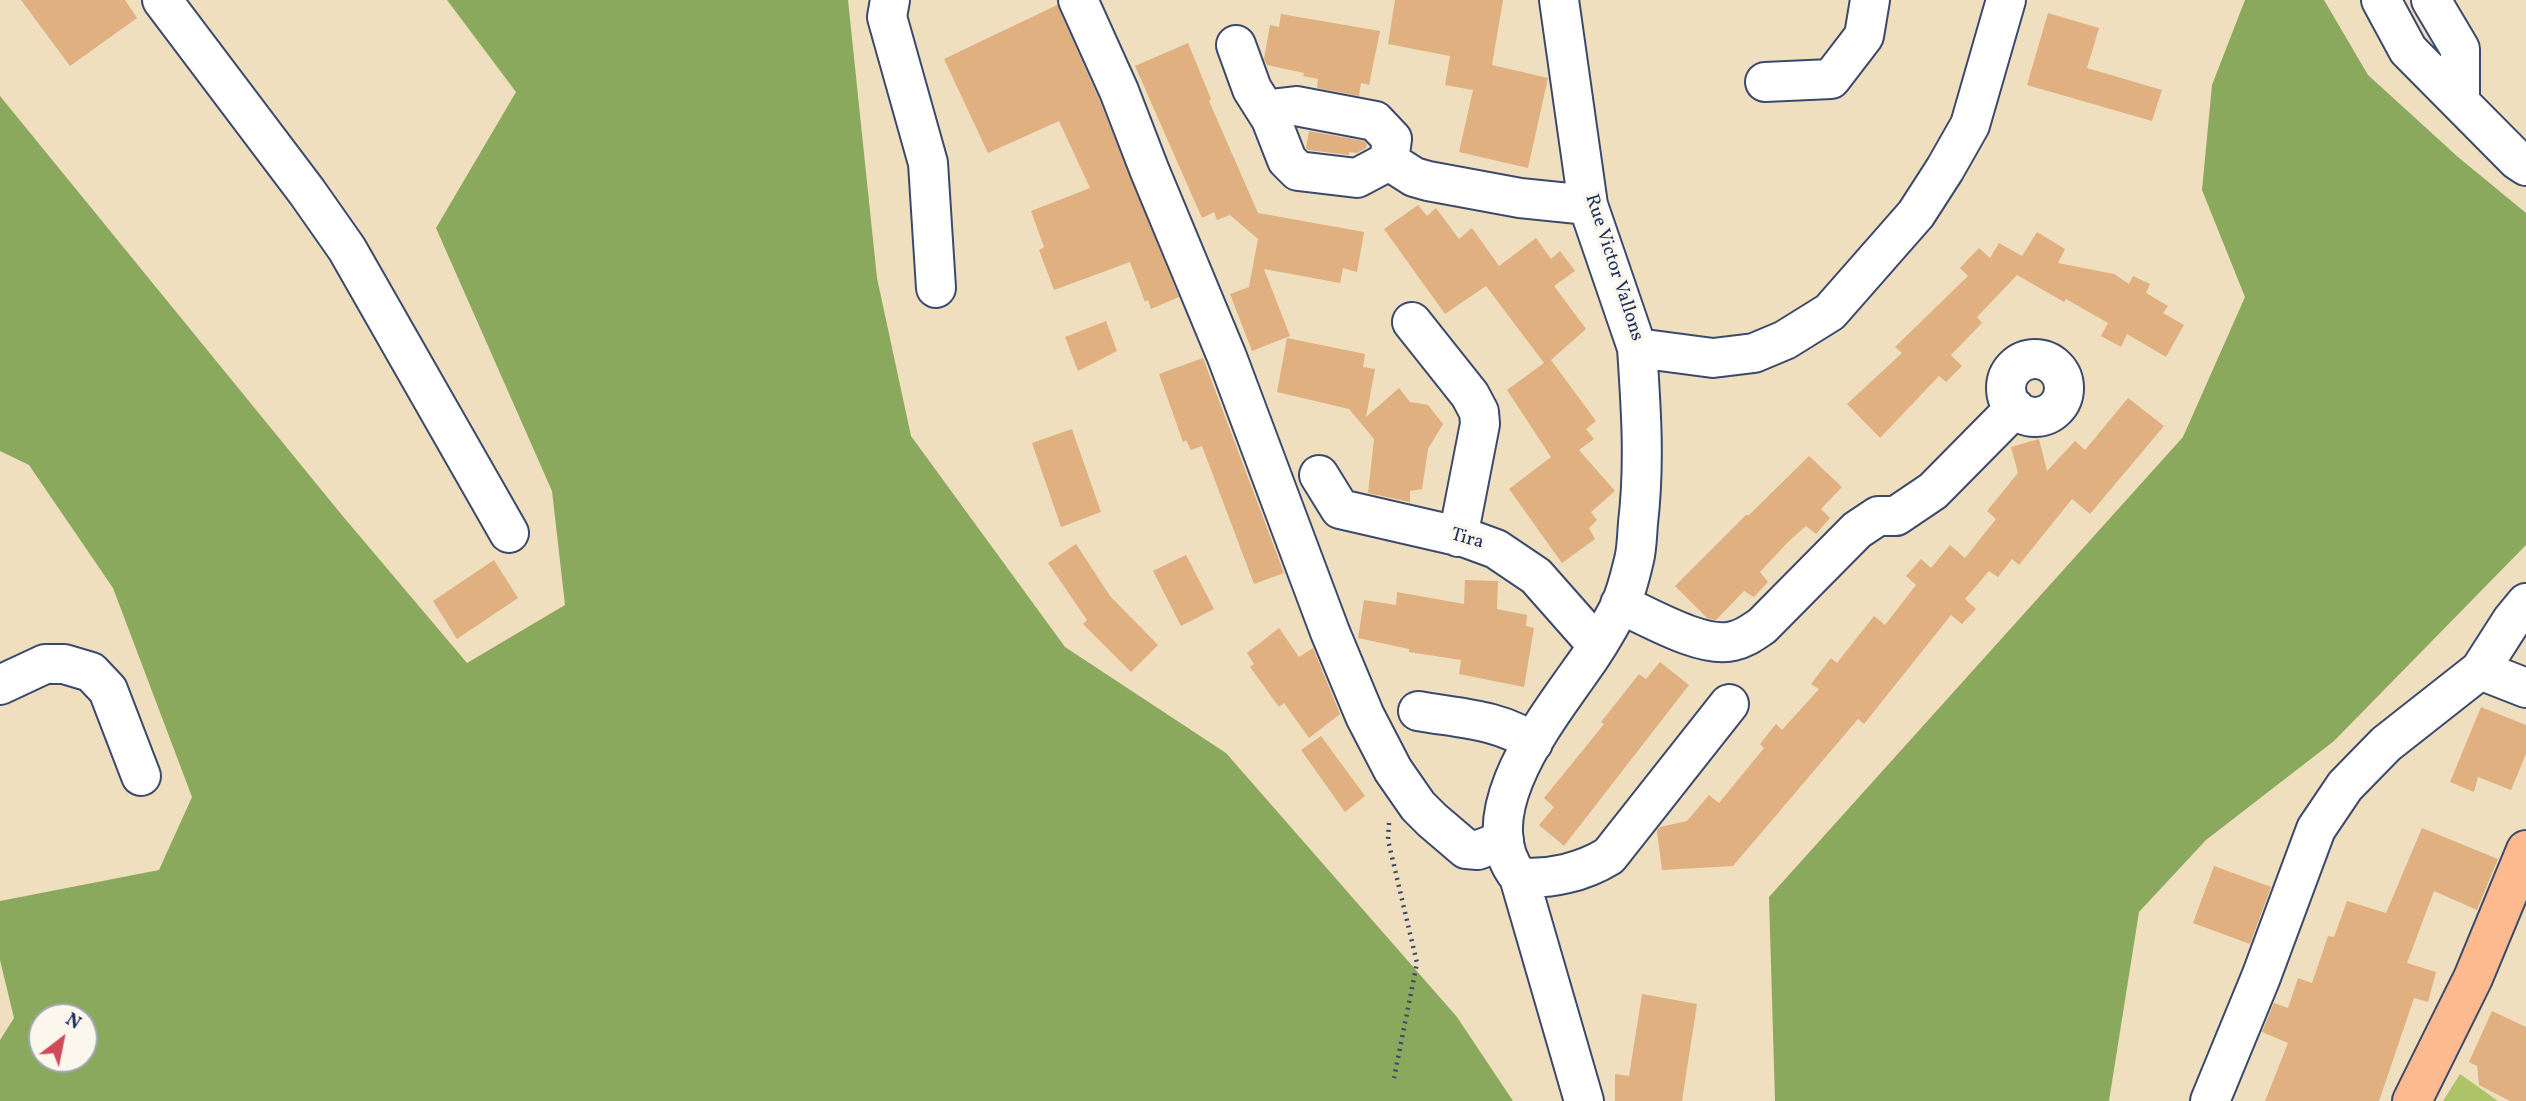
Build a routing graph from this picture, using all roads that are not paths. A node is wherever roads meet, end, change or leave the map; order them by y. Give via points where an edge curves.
1 (162, 0) edge
2 (890, 0) edge
3 (1079, 0) edge
4 (1559, 0) edge
5 (1870, 0) edge
6 (2006, 0) edge
7 (2382, 0) edge
8 (2443, 9) edge
9 (1236, 45) dead end
10 (1765, 82) dead end
11 (2460, 102) junction
12 (1271, 119) junction
13 (1389, 161) junction
14 (2526, 166) edge
15 (1588, 205) junction
16 (936, 288) dead end
17 (1412, 322) dead end
18 (1637, 348) junction
19 (2015, 408) dead end
20 (1319, 475) dead end
21 (509, 533) dead end
22 (1458, 537) junction
23 (2526, 603) edge
24 (1620, 604) junction
25 (1597, 645) junction
26 (2480, 670) junction
27 (0, 685) edge
28 (2526, 688) edge
29 (1729, 704) dead end
30 (1418, 711) dead end
31 (1533, 743) junction
32 (141, 776) dead end
33 (1504, 840) junction
34 (2526, 850) edge
35 (1519, 877) junction
36 (1584, 1101) edge
37 (2210, 1101) edge
38 (2412, 1101) edge

1 - 21 street via 347,249
2 - 16 street via 887,17 928,163
3 - 33 street via 1227,357 1365,716 1418,806 1466,849 1478,850
4 - 15 street, Rue Victor Vallons
5 - 10 street via 1864,36 1831,79
6 - 18 street, Rue Victor Vallons via 1969,125 1945,169 1916,214 1830,312 1754,353 1713,358
7 - 11 street via 2408,50
8 - 11 street via 2460,49
9 - 12 street via 1252,89
11 - 14 street
12 - 13 street via 1287,160 1298,171 1357,178
12 - 13 street via 1279,108 1296,106 1375,121 1392,139
13 - 15 street via 1428,181
15 - 18 street, Rue Victor Vallons
17 - 22 street via 1479,412
18 - 24 street via 1643,487 1634,557
19 - 24 street via 1933,491 1896,516 1878,516 1857,530 1750,635 1732,642 1713,641
20 - 22 street, Tira via 1340,509
22 - 25 street, Tira via 1496,549 1536,576
23 - 26 street
24 - 25 street
25 - 31 street
26 - 28 street
26 - 37 street via 2386,744 2345,786 2316,829
27 - 32 street via 45,664 91,672 108,690
29 - 35 street via 1609,856 1577,871
30 - 31 street via 1499,726
31 - 33 street via 1506,803 1501,830
33 - 35 street via 1510,866
34 - 38 main road via 2473,978
35 - 36 street

